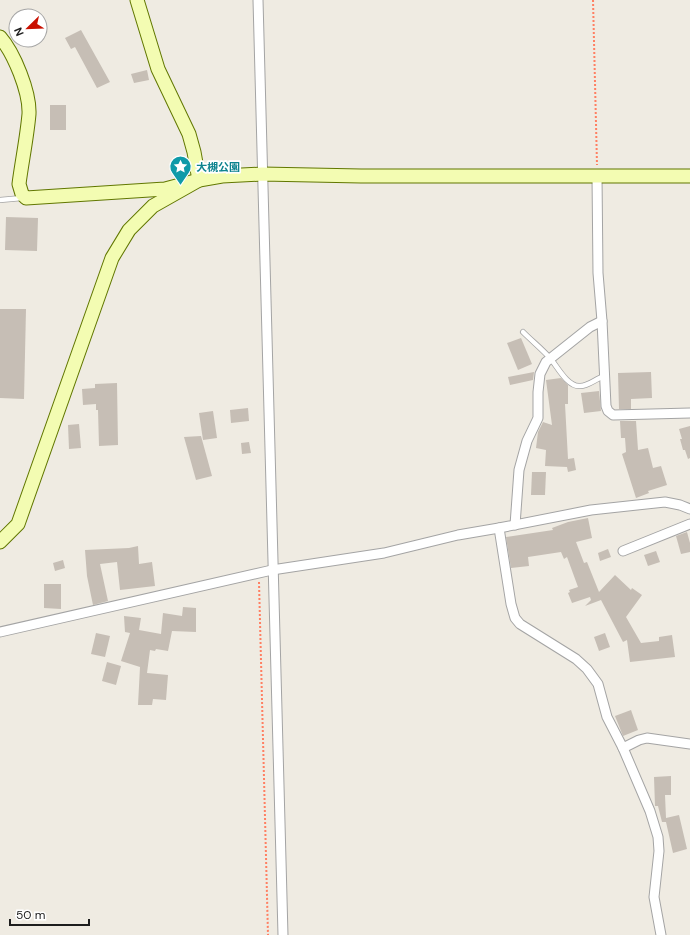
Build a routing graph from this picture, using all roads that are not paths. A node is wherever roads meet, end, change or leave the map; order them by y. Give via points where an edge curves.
1 (137, 0) edge
2 (258, 0) edge
3 (0, 37) edge
4 (262, 174) junction
5 (597, 176) junction
6 (690, 176) edge
7 (199, 180) junction
8 (26, 198) junction
9 (0, 200) edge
10 (602, 321) junction
11 (523, 332) dead end
12 (550, 358) junction
13 (605, 376) junction
14 (690, 413) edge
15 (690, 509) edge
16 (690, 524) edge
17 (515, 525) junction
18 (499, 528) junction
19 (0, 542) edge
20 (623, 551) dead end
21 (272, 570) junction
22 (0, 632) edge
23 (690, 744) edge
24 (623, 748) junction
25 (283, 935) edge
26 (661, 935) edge

1 - 7 street via 158,69 189,134
2 - 4 street
3 - 8 street via 20,72 27,94 29,112 19,184
4 - 5 street
4 - 7 street
4 - 21 street
5 - 6 street
5 - 10 street via 598,272
7 - 8 street via 166,189
7 - 19 street via 153,206 129,230 112,258 18,524
8 - 9 lane
10 - 12 street via 590,327
10 - 13 street
11 - 12 lane
12 - 13 lane via 576,386 580,387
12 - 17 street via 538,380 538,418 527,441 519,470
13 - 14 street via 606,406 610,414
15 - 17 street via 665,502 644,503 591,510
16 - 20 street
17 - 18 street
18 - 21 street via 384,553
18 - 24 street via 515,618 520,624 576,660 594,677 607,717
21 - 22 street
21 - 25 street
23 - 24 street via 646,738
24 - 26 street via 658,837 654,897

